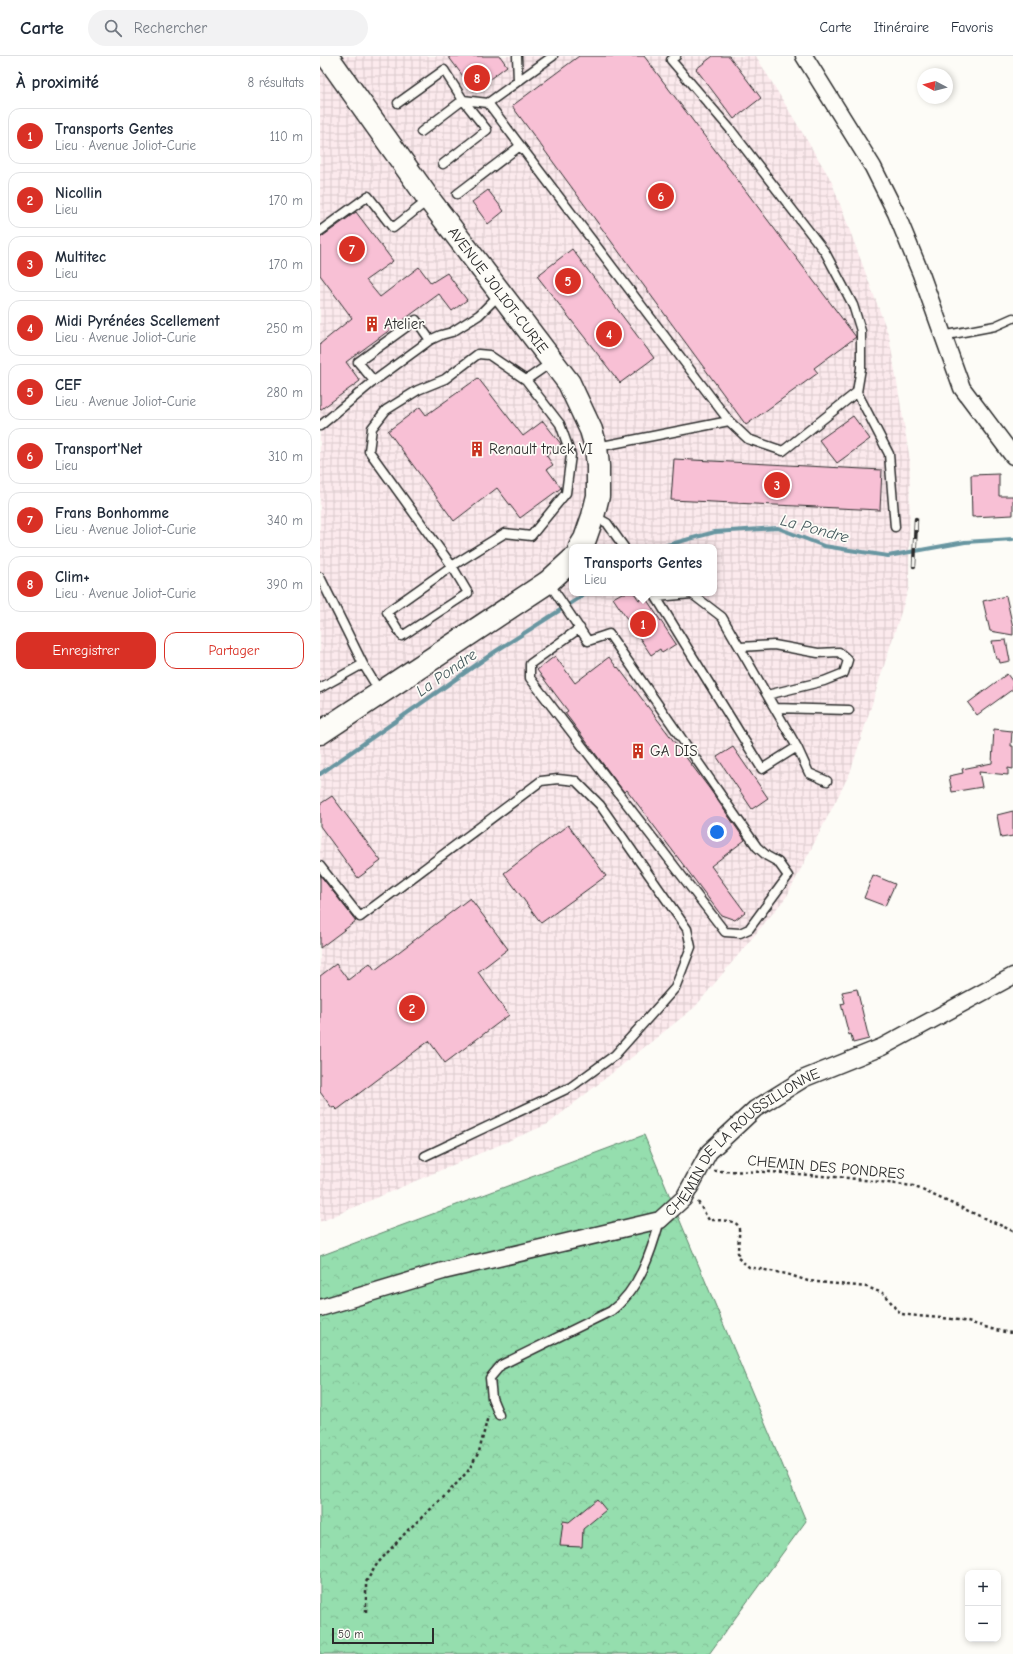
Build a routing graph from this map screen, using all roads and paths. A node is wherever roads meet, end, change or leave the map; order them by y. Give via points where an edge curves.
1 (517, 56) edge
2 (553, 56) edge
3 (676, 56) edge
4 (804, 56) edge
5 (329, 61) edge
6 (518, 81) junction
7 (463, 100) junction
8 (488, 103) junction
9 (398, 104) dead end
10 (421, 132) dead end
11 (520, 146) junction
12 (442, 164) dead end
13 (457, 194) dead end
14 (428, 198) junction
15 (320, 231) edge
16 (501, 294) junction
17 (1013, 318) edge
18 (942, 336) junction
19 (430, 340) junction
20 (552, 361) junction
21 (526, 380) junction
22 (374, 381) junction
23 (857, 392) junction
24 (729, 421) junction
25 (320, 426) edge
26 (596, 447) junction
27 (1013, 456) edge
28 (593, 516) junction
29 (895, 527) dead end
30 (582, 544) edge
31 (622, 544) edge
32 (569, 564) edge
33 (452, 566) junction
34 (320, 578) edge
35 (553, 588) junction
36 (656, 596) edge
37 (695, 596) edge
38 (580, 628) junction
39 (740, 647) junction
40 (362, 664) junction
41 (320, 688) edge
42 (380, 693) junction
43 (768, 695) junction
44 (775, 708) junction
45 (849, 710) dead end
46 (320, 733) edge
47 (797, 747) junction
48 (827, 781) dead end
49 (320, 866) edge
50 (1013, 976) edge
51 (424, 1156) dead end
52 (699, 1171) junction
53 (690, 1187) junction
54 (660, 1220) junction
55 (1013, 1231) edge
56 (320, 1308) edge
57 (1013, 1333) edge
58 (492, 1398) junction
59 (499, 1415) dead end
60 (366, 1612) dead end

1 - 6 lane
2 - 6 lane
3 - 23 lane via 671,60 730,129 825,252 853,304 861,332 861,368
4 - 18 street via 873,167 896,213 921,274
5 - 14 street, AVENUE JOLIOT-CURIE
6 - 8 lane
7 - 8 lane
7 - 9 lane via 444,70
7 - 10 lane
7 - 12 lane via 487,130
8 - 11 lane
11 - 13 lane
11 - 24 lane
14 - 15 lane via 393,228 368,196
14 - 16 street, AVENUE JOLIOT-CURIE
16 - 19 lane via 478,315 452,332
16 - 20 street, AVENUE JOLIOT-CURIE
17 - 18 lane via 995,326
18 - 27 street via 962,388
19 - 22 lane
19 - 22 lane via 416,320 358,362
20 - 21 lane
20 - 26 street, AVENUE JOLIOT-CURIE via 569,383 591,430
21 - 33 lane via 560,424 567,442 571,455 566,493 531,536 505,533
21 - 33 lane via 489,355 478,354 445,379 418,390 386,410 372,428 369,451
22 - 25 lane
23 - 24 lane via 783,452 748,438
23 - 29 lane via 889,454
24 - 26 lane
26 - 28 street, AVENUE JOLIOT-CURIE via 598,496
28 - 30 street, AVENUE JOLIOT-CURIE
28 - 31 lane via 607,523
32 - 35 street
33 - 33 lane via 468,594 402,636 387,612
34 - 40 lane
35 - 38 lane
35 - 42 street
36 - 47 lane via 762,769
37 - 39 lane via 722,616
38 - 38 lane via 588,641 609,634 757,846 778,862 788,876 749,929 740,933 725,932 530,678 530,664
39 - 43 lane
39 - 43 lane via 774,645 818,653 839,652 848,660 844,673 824,681
40 - 41 lane
40 - 42 lane
42 - 46 street
43 - 44 lane
44 - 45 lane
44 - 47 lane
47 - 48 lane via 809,773
49 - 51 lane via 360,917 541,781 576,781 600,805 687,929 691,947 675,988 615,1055 571,1088
50 - 52 street, CHEMIN DE LA ROUSSILLONNE via 882,1046 799,1082 755,1109 709,1152
52 - 53 street, CHEMIN DE LA ROUSSILLONNE
52 - 55 path, CHEMIN DES PONDRES via 780,1172 913,1186
53 - 54 street, CHEMIN DE LA ROUSSILLONNE via 684,1198
53 - 57 path via 709,1220 734,1222 739,1225 738,1258 749,1267 808,1281 867,1287 885,1294 902,1314 956,1320
54 - 56 street, CHEMIN DE LA ROUSSILLONNE via 443,1271
54 - 58 lane via 653,1244 636,1283 623,1303 604,1315 501,1365 490,1378
58 - 59 lane
58 - 60 path via 479,1452 468,1471 377,1564 366,1582

